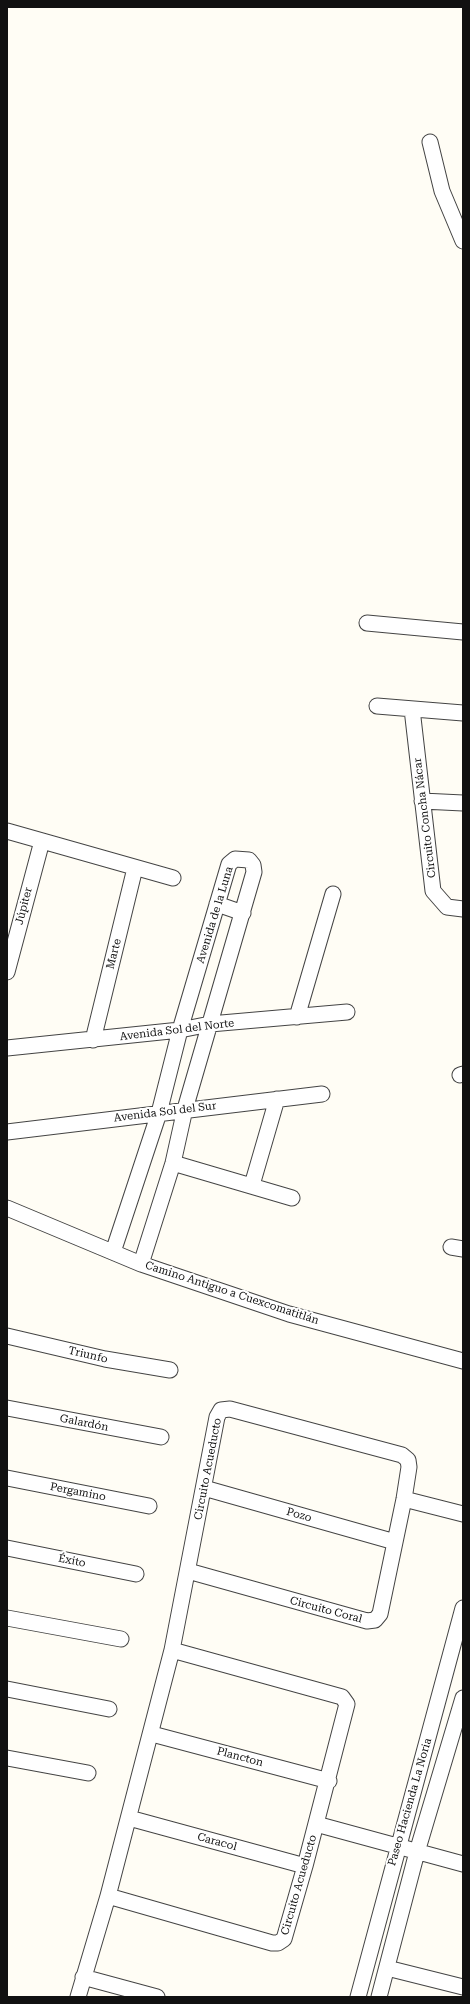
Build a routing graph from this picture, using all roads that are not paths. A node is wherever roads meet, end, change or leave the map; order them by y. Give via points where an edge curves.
1 (430, 142) dead end
2 (463, 240) edge
3 (367, 623) dead end
4 (463, 632) edge
5 (377, 706) dead end
6 (412, 709) junction
7 (463, 713) edge
8 (422, 801) junction
9 (463, 803) edge
10 (7, 831) edge
11 (42, 841) junction
12 (135, 868) junction
13 (173, 878) dead end
14 (333, 894) dead end
15 (217, 904) junction
16 (463, 909) edge
17 (243, 913) junction
18 (7, 972) edge
19 (347, 1012) dead end
20 (297, 1017) junction
21 (210, 1024) junction
22 (180, 1030) junction
23 (93, 1040) junction
24 (7, 1048) edge
25 (322, 1094) dead end
26 (277, 1099) junction
27 (185, 1109) junction
28 (159, 1113) junction
29 (7, 1132) edge
30 (173, 1163) junction
31 (252, 1186) junction
32 (292, 1198) dead end
33 (7, 1208) edge
34 (113, 1252) junction
35 (141, 1264) junction
36 (7, 1336) edge
37 (463, 1361) edge
38 (170, 1370) dead end
39 (7, 1408) edge
40 (160, 1437) dead end
41 (408, 1460) joint
42 (7, 1478) edge
43 (204, 1488) junction
44 (404, 1499) junction
45 (149, 1506) dead end
46 (463, 1514) edge
47 (395, 1542) junction
48 (7, 1548) edge
49 (188, 1572) junction
50 (136, 1574) dead end
51 (463, 1608) edge
52 (7, 1618) edge
53 (121, 1639) dead end
54 (172, 1650) junction
55 (7, 1689) edge
56 (463, 1698) edge
57 (109, 1709) dead end
58 (152, 1734) junction
59 (7, 1758) edge
60 (88, 1773) dead end
61 (329, 1780) junction
62 (129, 1818) junction
63 (316, 1824) junction
64 (397, 1846) junction
65 (417, 1852) junction
66 (463, 1864) edge
67 (305, 1866) junction
68 (108, 1896) junction
69 (387, 1968) junction
70 (83, 1977) junction
71 (463, 1987) edge
72 (78, 1997) edge
73 (157, 1997) edge
74 (358, 1997) edge
75 (379, 1997) edge

1 - 2 street via 442,191
3 - 4 street
5 - 6 street
6 - 7 street
6 - 8 street, Circuito Concha Nácar
8 - 9 street
8 - 16 street, Circuito Concha Nácar via 433,891 447,907
10 - 11 street
11 - 12 street
11 - 18 street, Júpiter
12 - 13 street
12 - 23 street, Marte
14 - 20 street
15 - 17 street
15 - 17 street, Avenida de la Luna via 229,864 235,859 249,860 254,872
15 - 22 street, Avenida de la Luna
17 - 21 street, Avenida de la Luna
19 - 20 street, Avenida Sol del Norte
20 - 21 street, Avenida Sol del Norte
21 - 22 street, Avenida Sol del Norte
21 - 27 street, Avenida de la Luna
22 - 23 street, Avenida Sol del Norte
22 - 28 street, Avenida de la Luna
23 - 24 street, Avenida Sol del Norte
25 - 26 street, Avenida Sol del Sur
26 - 27 street, Avenida Sol del Sur
26 - 31 street
27 - 28 street, Avenida Sol del Sur
27 - 30 street, Avenida de la Luna
28 - 29 street, Avenida Sol del Sur
28 - 34 street, Avenida de la Luna
30 - 31 street
30 - 35 street, Avenida de la Luna
31 - 32 street
33 - 34 street, Camino Antiguo a Cuexcomatitlán
34 - 35 street, Camino Antiguo a Cuexcomatitlán
35 - 37 street, Camino Antiguo a Cuexcomatitlán via 289,1314
36 - 38 street, Triunfo via 105,1359
39 - 40 street, Galardón
41 - 43 street, Circuito Acueducto via 402,1455 230,1409 221,1410 217,1417
41 - 44 street, Circuito Coral via 410,1467
42 - 45 street, Pergamino
43 - 47 street, Pozo
43 - 49 street, Circuito Acueducto
44 - 46 street
44 - 47 street, Circuito Coral
47 - 49 street, Circuito Coral via 380,1614 375,1620 366,1622
48 - 50 street, Éxito
49 - 54 street, Circuito Acueducto
51 - 64 street, Paseo Hacienda La Noria
52 - 53 street
54 - 58 street, Circuito Acueducto
54 - 61 street, Circuito Acueducto via 342,1697 347,1704 346,1711
55 - 57 street
56 - 65 street, Paseo Hacienda La Noria
58 - 61 street, Plancton
58 - 62 street, Circuito Acueducto
59 - 60 street
61 - 63 street, Circuito Acueducto
62 - 67 street, Caracol
62 - 68 street, Circuito Acueducto
63 - 64 street
63 - 67 street, Circuito Acueducto
64 - 65 street
64 - 74 street, Paseo Hacienda La Noria
65 - 66 street
65 - 69 street, Paseo Hacienda La Noria
67 - 68 street, Circuito Acueducto via 284,1939 278,1943
68 - 70 street
69 - 71 street
69 - 75 street, Paseo Hacienda La Noria
70 - 72 street
70 - 73 street

